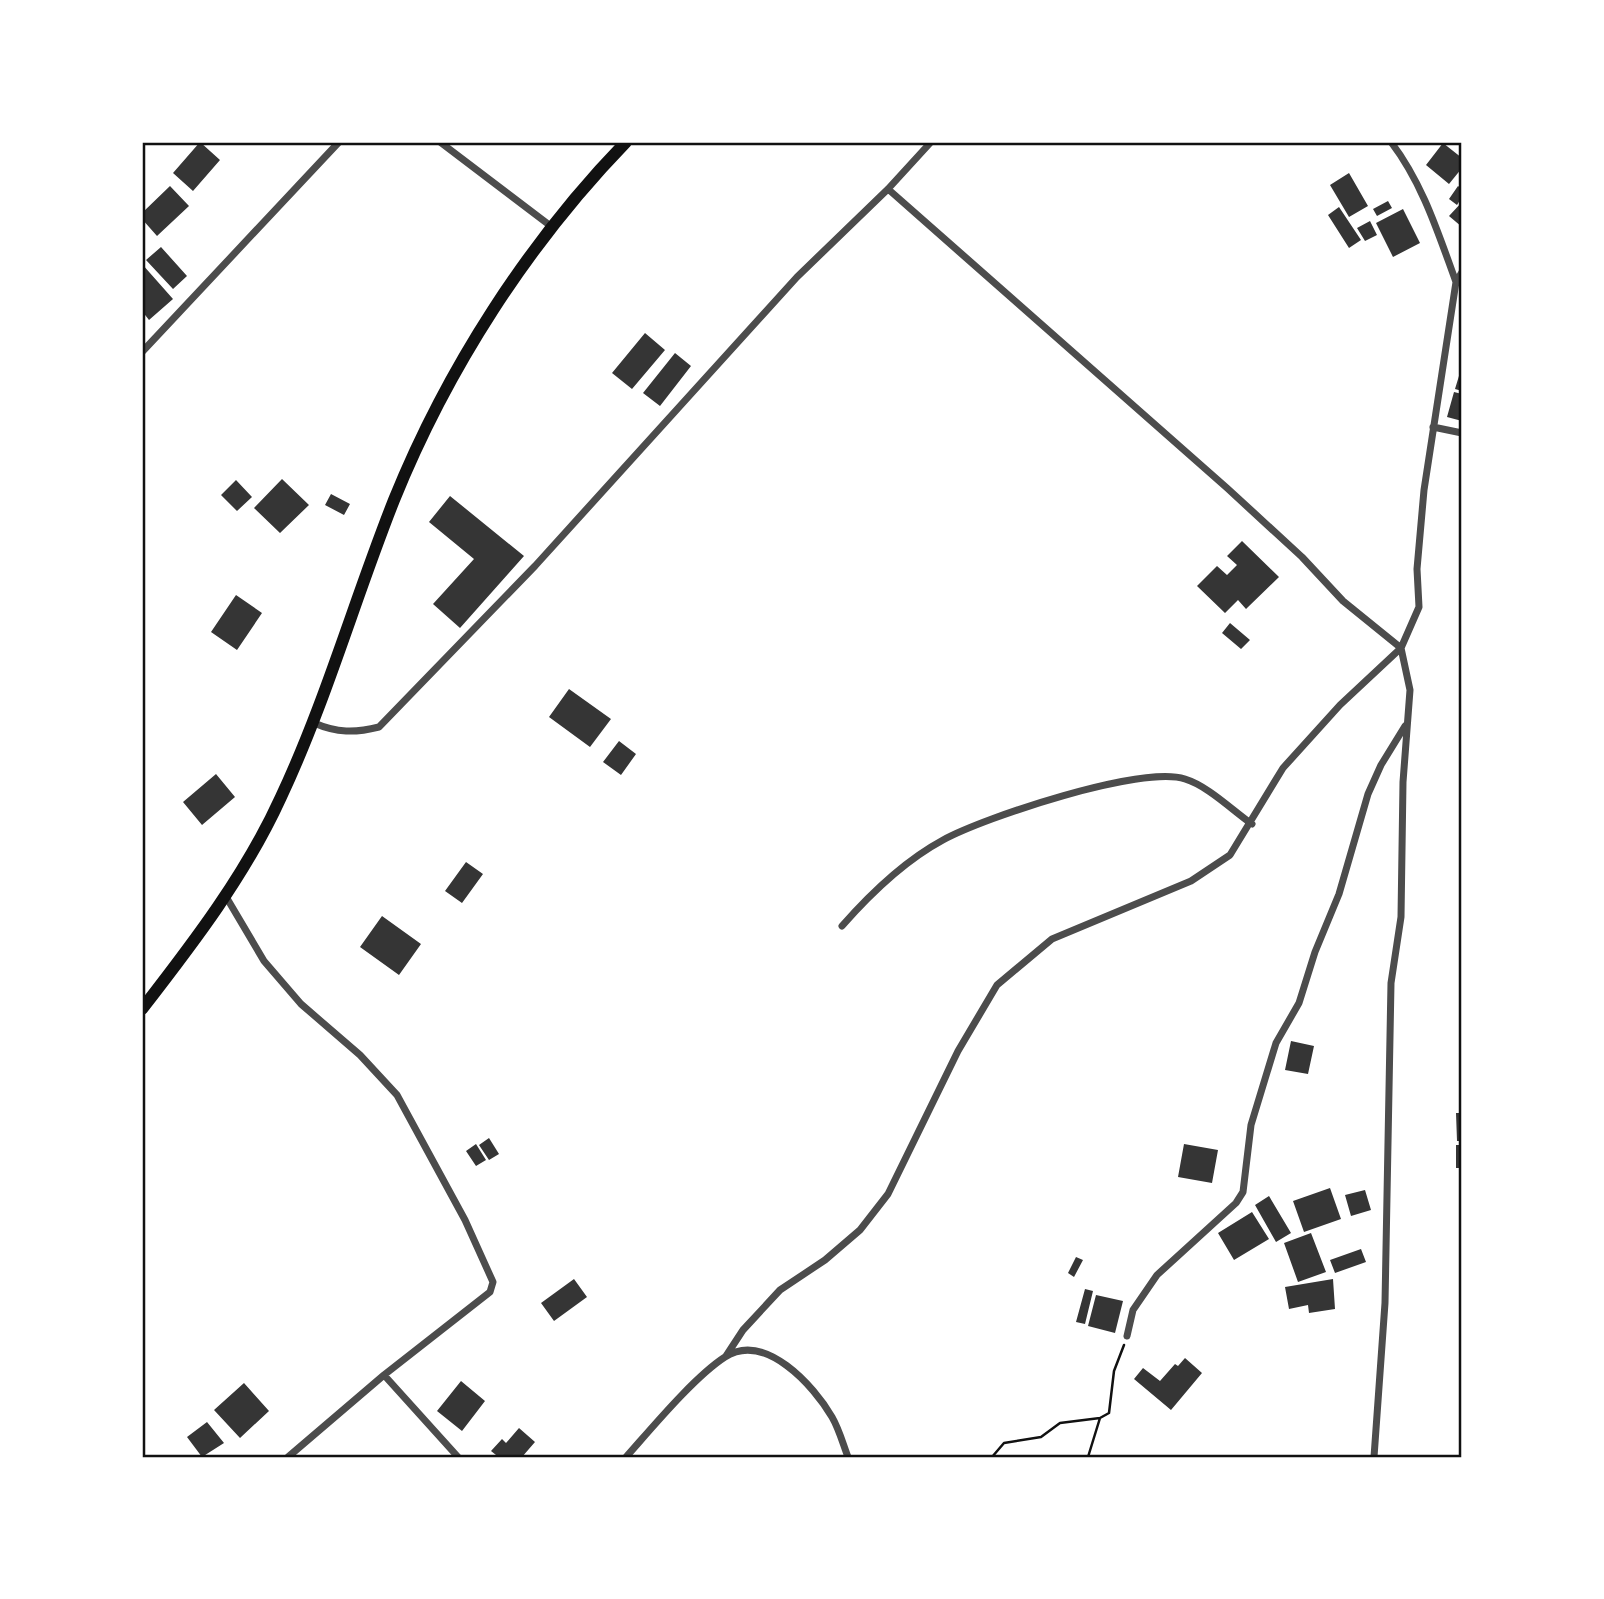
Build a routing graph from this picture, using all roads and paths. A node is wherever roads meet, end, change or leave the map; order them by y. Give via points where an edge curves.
1 (339, 142) edge
2 (440, 142) edge
3 (626, 142) edge
4 (931, 142) edge
5 (1391, 142) edge
6 (888, 189) junction
7 (552, 227) junction
8 (1462, 272) edge
9 (1456, 282) junction
10 (142, 352) edge
11 (1433, 427) junction
12 (1462, 433) edge
13 (1401, 648) junction
14 (1407, 722) junction
15 (314, 723) junction
16 (1252, 824) junction
17 (225, 895) junction
18 (842, 926) dead end
19 (142, 1009) edge
20 (1127, 1336) joint
21 (726, 1356) junction
22 (384, 1375) junction
23 (1100, 1418) junction
24 (288, 1457) edge
25 (458, 1457) edge
26 (626, 1457) edge
27 (848, 1457) edge
28 (992, 1457) edge
29 (1088, 1457) edge
30 (1374, 1457) edge

1 - 10 street
2 - 7 street
3 - 7 highway
4 - 6 street
5 - 9 street via 1433,216
6 - 13 street via 1227,488 1343,601
6 - 15 street via 796,277 535,566 379,726 357,732
7 - 15 highway via 471,345 432,416 394,499
8 - 9 street
9 - 11 street
11 - 12 street
11 - 13 street via 1419,542 1419,607
13 - 14 street via 1410,690
13 - 16 street via 1340,705 1283,768
14 - 20 street via 1368,794 1339,894 1299,1003 1276,1043 1251,1125 1243,1192 1157,1275 1133,1310
14 - 30 street via 1401,917 1391,983 1385,1303
15 - 17 highway via 281,798
16 - 18 street via 1186,779 1167,776 1075,792 942,840 876,888
16 - 21 street via 1230,855 1212,869 1052,939 997,985 964,1040 888,1194 860,1230 780,1290
17 - 19 highway
17 - 22 street via 264,961 301,1004 360,1055 397,1095 491,1272 490,1292
20 - 23 path via 1114,1371 1109,1413
21 - 26 street
21 - 27 street via 744,1350 770,1355 800,1374 833,1418
22 - 24 street
22 - 25 street
23 - 28 path via 1060,1423 1041,1437 1004,1443
23 - 29 path

